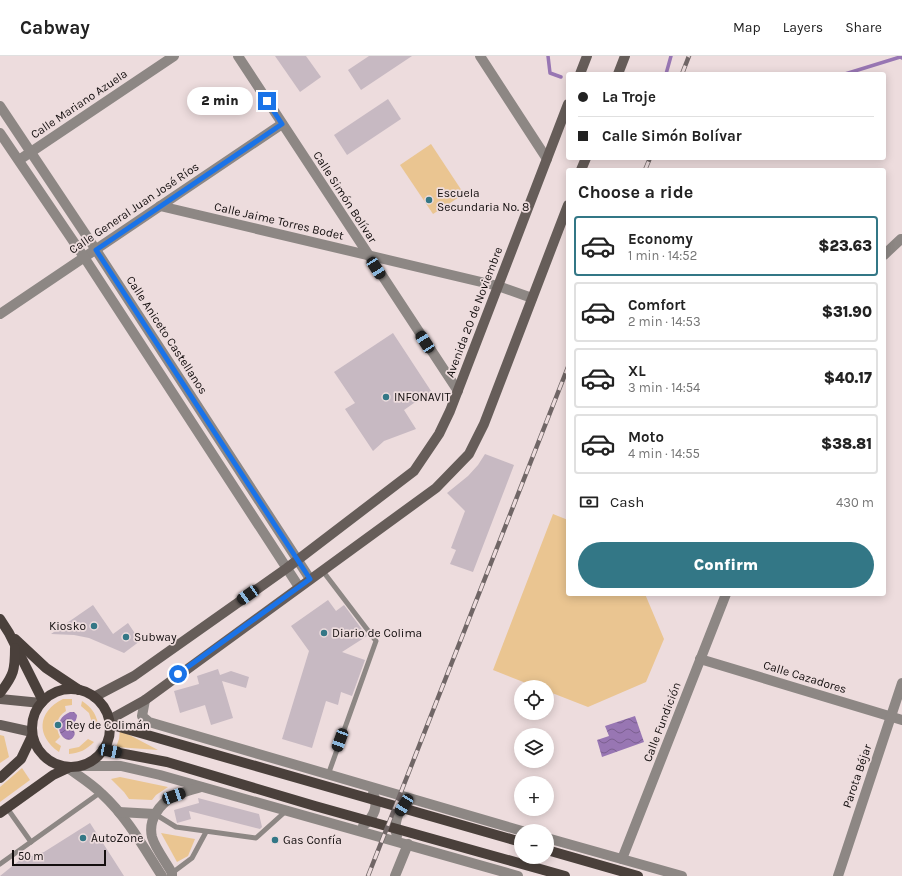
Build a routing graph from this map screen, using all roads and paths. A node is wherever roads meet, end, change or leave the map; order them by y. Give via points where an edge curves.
1 (174, 56) edge
2 (238, 56) edge
3 (480, 56) edge
4 (586, 56) edge
5 (625, 56) edge
6 (581, 72) edge
7 (619, 72) edge
8 (0, 106) edge
9 (566, 109) edge
10 (282, 124) junction
11 (0, 132) edge
12 (30, 152) junction
13 (547, 159) junction
14 (19, 160) junction
15 (160, 206) junction
16 (566, 210) edge
17 (901, 239) dead end
18 (96, 250) junction
19 (886, 253) edge
20 (368, 256) junction
21 (84, 257) junction
22 (498, 286) junction
23 (532, 298) junction
24 (0, 314) edge
25 (458, 391) junction
26 (298, 560) junction
27 (287, 568) junction
28 (322, 570) junction
29 (310, 579) junction
30 (299, 587) junction
31 (725, 596) edge
32 (0, 619) edge
33 (9, 633) junction
34 (14, 644) junction
35 (700, 659) junction
36 (902, 683) edge
37 (79, 690) junction
38 (0, 693) edge
39 (94, 697) junction
40 (0, 699) edge
41 (145, 700) junction
42 (42, 702) junction
43 (891, 717) junction
44 (902, 720) edge
45 (109, 722) junction
46 (0, 725) edge
47 (32, 734) junction
48 (103, 750) junction
49 (80, 766) junction
50 (68, 768) junction
51 (328, 775) junction
52 (0, 778) edge
53 (368, 786) junction
54 (201, 787) junction
55 (101, 792) junction
56 (413, 800) junction
57 (4, 810) edge
58 (286, 811) junction
59 (119, 812) junction
60 (155, 814) junction
61 (352, 829) junction
62 (514, 829) edge
63 (206, 832) junction
64 (514, 840) edge
65 (554, 840) edge
66 (31, 842) junction
67 (404, 843) junction
68 (554, 852) edge
69 (622, 859) junction
70 (0, 864) edge
71 (169, 875) edge
72 (395, 876) edge
73 (518, 876) edge
74 (565, 876) edge
75 (638, 876) edge
76 (682, 876) edge
77 (838, 876) edge

1 - 12 street, Calle Mariano Azuela
2 - 10 street, Calle Simón Bolívar
3 - 13 street
4 - 6 main road
5 - 7 main road
8 - 12 street, Calle Aniceto Castellanos
9 - 13 main road, Avenida 20 de Noviembre
10 - 15 street, Calle General Juan José Ríos
10 - 20 street, Calle Simón Bolívar
11 - 14 street
12 - 14 street, Calle Mariano Azuela
12 - 18 street, Calle Aniceto Castellanos
13 - 22 main road, Avenida 20 de Noviembre
14 - 21 street
15 - 18 street, Calle General Juan José Ríos
15 - 20 street, Calle Jaime Torres Bodet
16 - 23 main road
17 - 19 street
18 - 21 street, Calle General Juan José Ríos
18 - 26 street, Calle Aniceto Castellanos
20 - 22 street, Calle Jaime Torres Bodet
20 - 25 street, Calle Simón Bolívar
21 - 24 street, Calle General Juan José Ríos
21 - 27 street
22 - 23 street, Calle Jaime Torres Bodet
22 - 25 main road, Avenida 20 de Noviembre
23 - 28 main road via 484,424 469,454 436,488
25 - 26 main road, Avenida 20 de Noviembre via 439,434 414,471
26 - 27 main road, Avenida 20 de Noviembre
26 - 29 street, Calle Aniceto Castellanos
27 - 30 street
27 - 39 main road, Avenida 20 de Noviembre via 134,676
28 - 29 main road
28 - 51 lane via 376,641
29 - 30 main road
30 - 41 main road
31 - 35 street, Calle Fundición
32 - 33 main road
33 - 34 main road
33 - 37 main road via 46,668
34 - 38 main road via 15,667
34 - 42 main road
35 - 43 street, Calle Cazadores
35 - 69 street, Calle Fundición
36 - 43 street, Parota Béjar
37 - 39 main road
37 - 42 main road via 63,690 48,696
39 - 45 main road via 101,704
40 - 42 main road
41 - 45 main road
41 - 51 street via 142,716 149,722
42 - 47 main road via 35,712
43 - 44 street, Calle Cazadores
43 - 77 street, Parota Béjar
45 - 48 main road via 109,736
45 - 64 main road via 173,743
46 - 47 main road
47 - 50 main road via 40,753 47,760
47 - 52 main road via 21,760
48 - 49 main road via 89,763
48 - 74 main road via 167,762
49 - 50 main road
49 - 54 street via 121,766
50 - 55 street
50 - 57 main road via 53,775
51 - 53 street
53 - 56 street
53 - 61 street via 374,794 376,806 373,815 364,825
54 - 58 street
54 - 60 street via 174,796
55 - 59 street
55 - 66 lane
56 - 62 street
56 - 67 street via 404,805 396,822 396,831
57 - 66 lane
58 - 61 street
58 - 63 lane via 256,838
59 - 60 street
59 - 71 street
60 - 63 lane via 176,827
60 - 71 street via 151,827 153,838
61 - 67 street
63 - 71 lane via 192,858
65 - 69 street
66 - 70 lane
67 - 72 street
67 - 73 street
68 - 75 main road
69 - 76 street

